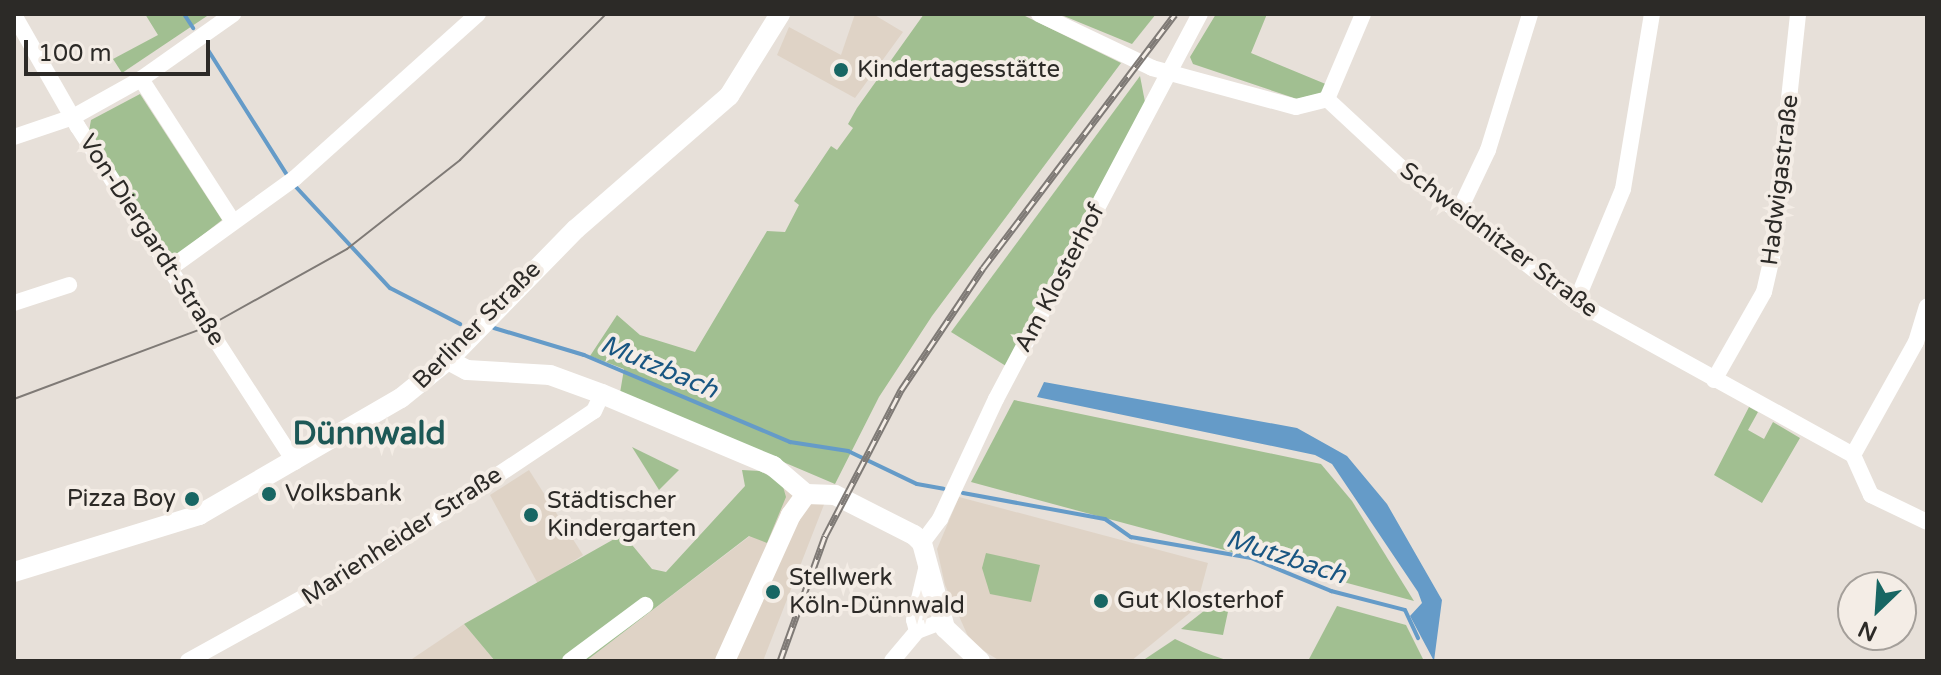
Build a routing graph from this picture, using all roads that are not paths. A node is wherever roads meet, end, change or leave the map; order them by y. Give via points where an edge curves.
1 (233, 14) edge
2 (478, 14) edge
3 (780, 14) edge
4 (1039, 14) edge
5 (1200, 14) edge
6 (1363, 14) edge
7 (1530, 14) edge
8 (1652, 14) edge
9 (1798, 14) edge
10 (14, 15) edge
11 (1169, 71) junction
12 (141, 79) junction
13 (1327, 99) junction
14 (73, 117) junction
15 (14, 137) edge
16 (1458, 213) junction
17 (233, 222) junction
18 (169, 269) junction
19 (69, 285) dead end
20 (1576, 302) junction
21 (14, 303) edge
22 (1927, 307) edge
23 (448, 360) junction
24 (1714, 380) junction
25 (602, 394) junction
26 (1853, 455) junction
27 (295, 462) junction
28 (806, 494) junction
29 (1927, 522) edge
30 (924, 553) junction
31 (14, 572) edge
32 (645, 605) dead end
33 (941, 622) junction
34 (917, 631) junction
35 (188, 661) edge
36 (570, 661) edge
37 (725, 661) edge
38 (892, 661) edge
39 (980, 661) edge

1 - 12 street
2 - 17 street via 291,181
3 - 23 main road, Berliner Straße via 729,96 558,245
4 - 11 street
5 - 11 street, Am Klosterhof
6 - 13 street
7 - 16 street via 1488,150
8 - 20 street via 1623,189
9 - 24 street, Hadwigastraße via 1772,258 1764,292
10 - 14 street, Von-Diergardt-Straße
11 - 13 street via 1296,107
11 - 30 street, Am Klosterhof via 996,399
12 - 14 street
12 - 17 street
13 - 16 street, Schweidnitzer Straße
14 - 15 street
14 - 18 street, Von-Diergardt-Straße
16 - 20 street, Schweidnitzer Straße
17 - 18 street
18 - 27 street, Von-Diergardt-Straße
19 - 21 street
20 - 24 street, Schweidnitzer Straße
22 - 26 street via 1916,342
23 - 25 main road via 467,370 550,375
23 - 27 main road, Berliner Straße via 401,398
24 - 26 street, Schweidnitzer Straße
25 - 28 main road via 773,466
25 - 35 street, Marienheider Straße via 594,411 369,561
26 - 29 street via 1871,495
27 - 31 main road, Berliner Straße via 166,528
28 - 30 main road via 835,495
28 - 37 main road via 791,515
30 - 33 main road
30 - 34 street, Am Klosterhof
32 - 36 street
33 - 34 street
33 - 39 main road
34 - 38 street

